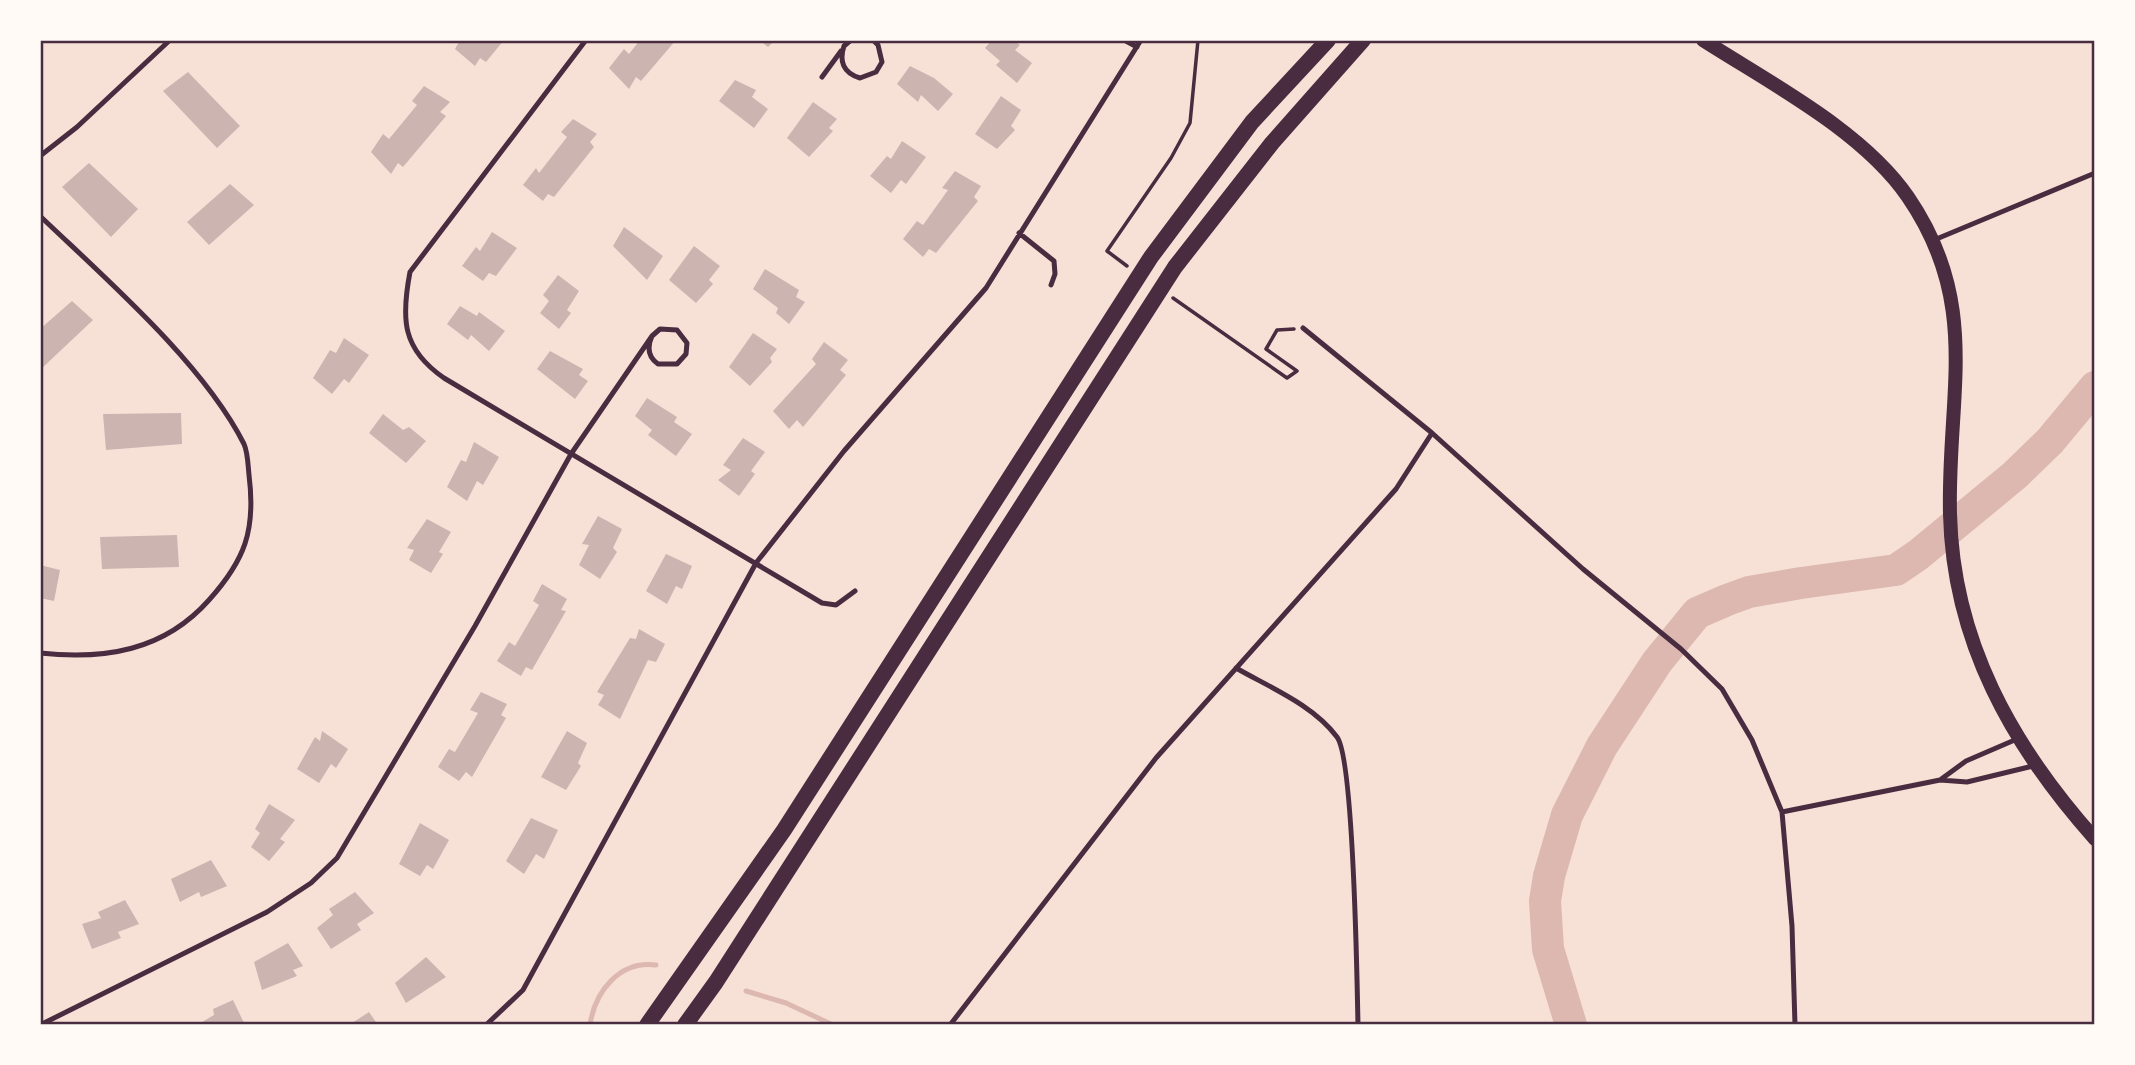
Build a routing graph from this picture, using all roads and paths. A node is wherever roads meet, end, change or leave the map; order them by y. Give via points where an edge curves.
1 (170, 40) edge
2 (586, 40) edge
3 (850, 40) edge
4 (873, 40) edge
5 (1124, 40) edge
6 (1141, 40) edge
7 (1198, 40) edge
8 (1328, 40) edge
9 (1363, 40) edge
10 (1703, 40) edge
11 (844, 46) junction
12 (1137, 47) junction
13 (822, 77) dead end
14 (40, 156) edge
15 (2095, 173) edge
16 (40, 216) edge
17 (1019, 233) junction
18 (1934, 240) junction
19 (1129, 267) dead end
20 (1051, 285) dead end
21 (1163, 291) dead end
22 (1303, 328) joint
23 (652, 336) junction
24 (1432, 433) junction
25 (571, 454) junction
26 (756, 563) junction
27 (855, 591) dead end
28 (40, 653) edge
29 (1236, 668) junction
30 (2017, 739) junction
31 (2034, 765) junction
32 (1940, 780) junction
33 (1782, 812) junction
34 (2095, 839) edge
35 (40, 1025) edge
36 (486, 1025) edge
37 (647, 1025) edge
38 (685, 1025) edge
39 (950, 1025) edge
40 (1358, 1025) edge
41 (1795, 1025) edge

1 - 14 lane via 78,127
2 - 25 lane via 410,272 404,303 408,335 428,367
3 - 11 lane
4 - 11 lane via 882,62 867,77 853,76 844,68
5 - 12 lane
6 - 12 lane
7 - 19 path via 1190,123 1107,251
8 - 37 main road via 1252,122 1151,257 784,830
9 - 38 main road via 1272,143 1175,267
10 - 18 main road via 1876,160 1907,195
11 - 13 lane
12 - 17 lane
15 - 18 lane
16 - 28 lane via 138,311 202,383 245,446 251,523 234,568 197,614 171,634 111,654
17 - 20 lane via 1054,261
17 - 26 lane via 986,288 844,451
18 - 30 main road via 1953,299 1956,335 1950,516 1954,568 1975,646
21 - 22 path via 1287,378 1297,371 1266,349 1277,330
22 - 24 lane
23 - 23 lane via 650,356 658,364 677,364 686,354 687,343 677,330 660,329
23 - 25 lane
24 - 29 lane via 1396,489
24 - 33 lane via 1722,689 1752,740
25 - 26 lane
25 - 35 lane via 337,858 311,883 267,912
26 - 27 lane via 822,603 836,605
26 - 36 lane via 523,990
29 - 39 lane via 1156,758
29 - 40 lane via 1311,710 1339,739 1348,795
30 - 31 main road
30 - 32 lane via 1966,761
31 - 32 lane via 1967,782
31 - 34 main road
32 - 33 lane
33 - 41 lane

